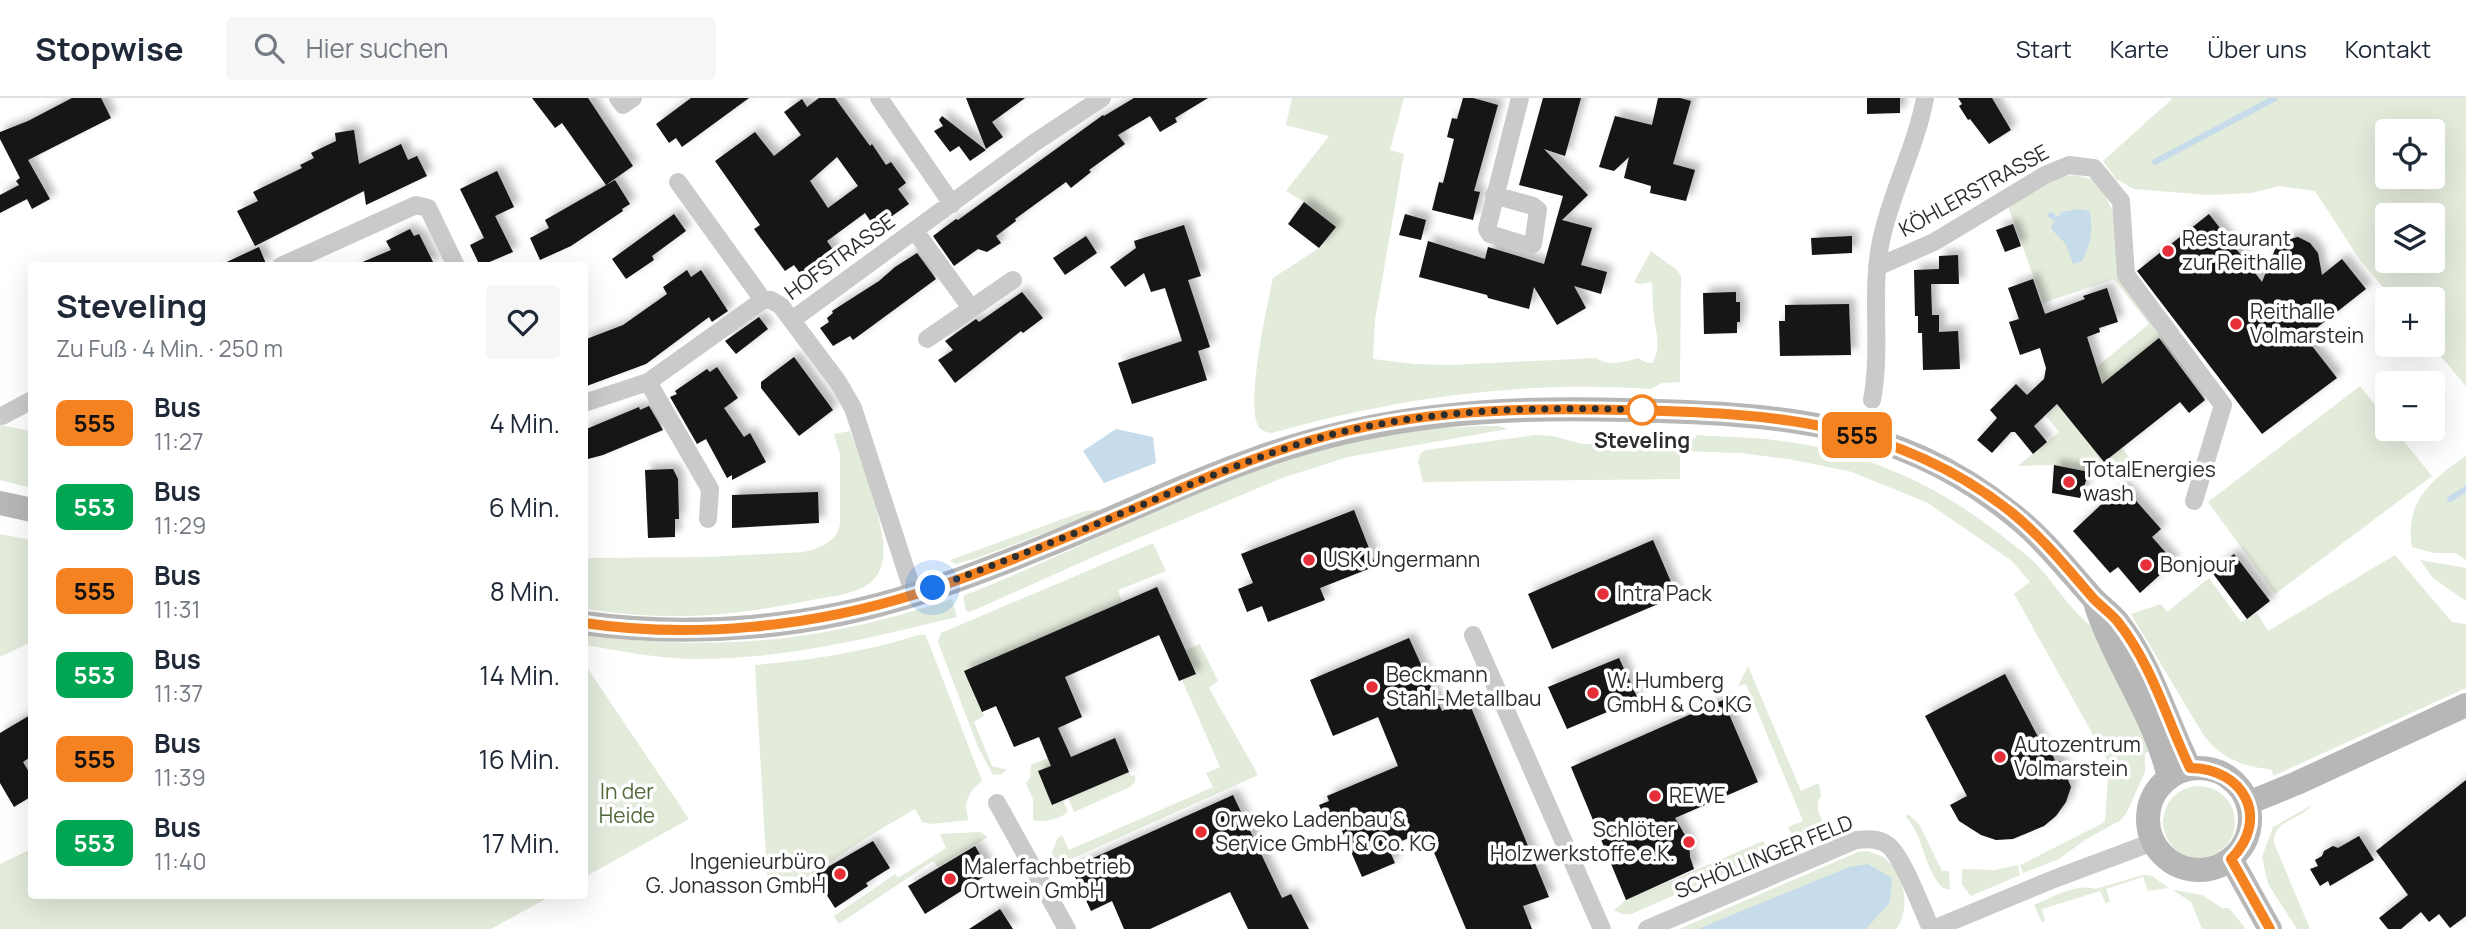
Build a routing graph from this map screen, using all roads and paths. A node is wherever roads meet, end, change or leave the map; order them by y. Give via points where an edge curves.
1 (879, 98) edge
2 (1102, 98) edge
3 (1520, 98) edge
4 (1925, 98) edge
5 (678, 182) dead end
6 (1494, 195) dead end
7 (952, 204) junction
8 (915, 231) junction
9 (290, 262) edge
10 (454, 262) edge
11 (1877, 267) junction
12 (1013, 280) dead end
13 (763, 300) junction
14 (971, 308) junction
15 (792, 320) junction
16 (927, 339) dead end
17 (648, 382) junction
18 (1872, 400) dead end
19 (28, 402) edge
20 (588, 402) edge
21 (2, 416) dead end
22 (2194, 501) dead end
23 (0, 503) edge
24 (28, 509) edge
25 (708, 519) dead end
26 (914, 595) junction
27 (588, 623) edge
28 (1473, 635) dead end
29 (2466, 705) edge
30 (2179, 773) junction
31 (997, 803) dead end
32 (2248, 803) junction
33 (2153, 842) junction
34 (2231, 859) junction
35 (1067, 929) edge
36 (1602, 929) edge
37 (1647, 929) edge
38 (1932, 929) edge
39 (2270, 929) edge

1 - 7 street
2 - 7 street, HOFSTRASSE
3 - 6 street
4 - 11 street, KÖHLERSTRASSE via 1881,239
5 - 13 street
7 - 8 street, HOFSTRASSE
8 - 14 street, HOFSTRASSE
8 - 15 street, HOFSTRASSE
9 - 10 street via 416,205 428,208
11 - 18 street, KÖHLERSTRASSE
11 - 22 street, KÖHLERSTRASSE via 1934,242 2045,175 2069,165 2094,169 2121,201 2126,275 2223,405
12 - 14 street
13 - 15 street via 781,306
13 - 17 street
14 - 16 street
15 - 26 street via 853,408
17 - 20 street
17 - 25 street via 710,489
19 - 21 street
23 - 24 main road
26 - 27 main road via 741,628 669,630
26 - 30 main road via 1043,547 1250,460 1364,427 1486,411 1561,408 1757,415 1832,427 1899,447 1971,483 2013,514 2117,620 2159,695
28 - 36 street
29 - 32 main road
30 - 32 main road via 2209,769 2229,778
30 - 33 main road via 2159,787 2150,807 2148,827
31 - 35 street
32 - 34 main road via 2246,838
33 - 34 main road via 2168,860 2191,870 2212,869
33 - 38 street, SCHÖLLINGER FELD
34 - 39 main road
37 - 38 street, SCHÖLLINGER FELD via 1856,840 1869,839 1880,840 1897,854

